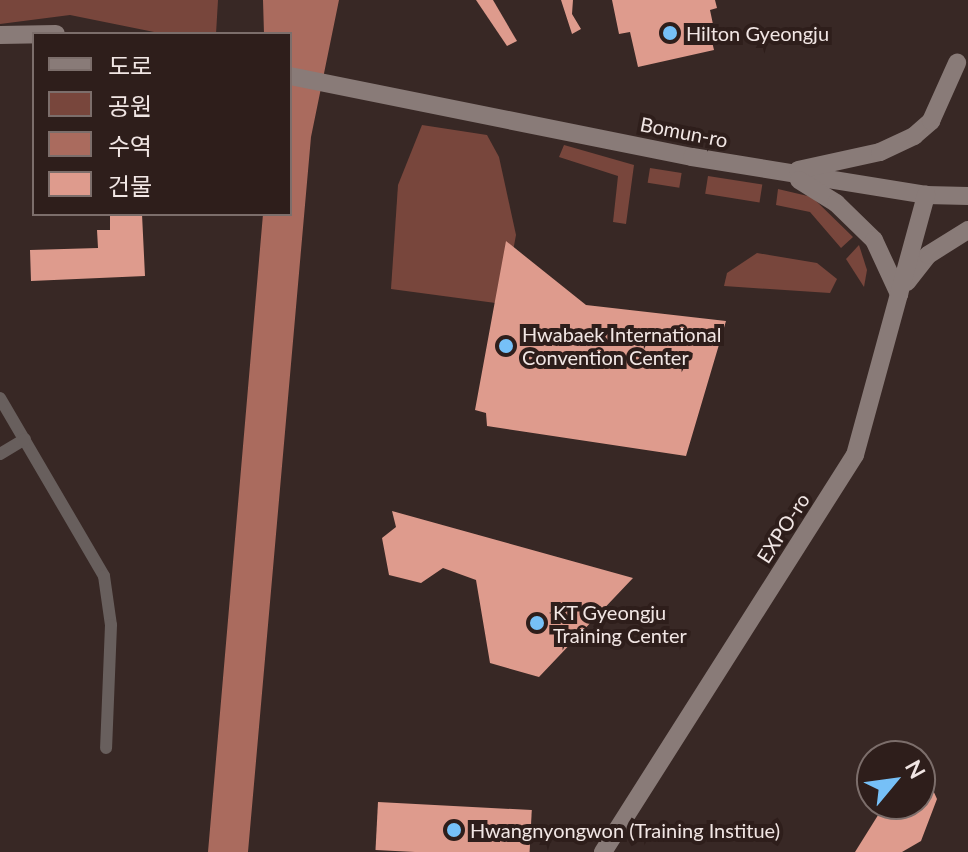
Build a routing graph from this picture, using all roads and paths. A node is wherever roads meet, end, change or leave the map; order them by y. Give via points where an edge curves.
1 (32, 34) edge
2 (0, 35) edge
3 (292, 76) edge
4 (968, 81) edge
5 (784, 172) junction
6 (926, 195) junction
7 (968, 196) edge
8 (968, 230) edge
9 (899, 294) junction
10 (0, 398) edge
11 (25, 439) junction
12 (0, 454) edge
13 (106, 748) dead end
14 (603, 852) edge

1 - 2 main road
3 - 5 main road, Bomun-ro
4 - 5 main road via 957,63 931,121 914,136 880,152
5 - 6 main road, Bomun-ro
5 - 9 main road via 836,203 874,240
6 - 7 main road, Bomun-ro
6 - 9 main road, EXPO-ro
8 - 9 main road via 928,255
9 - 14 main road, EXPO-ro via 855,455
10 - 11 street
11 - 12 street
11 - 13 street via 92,550 108,590

